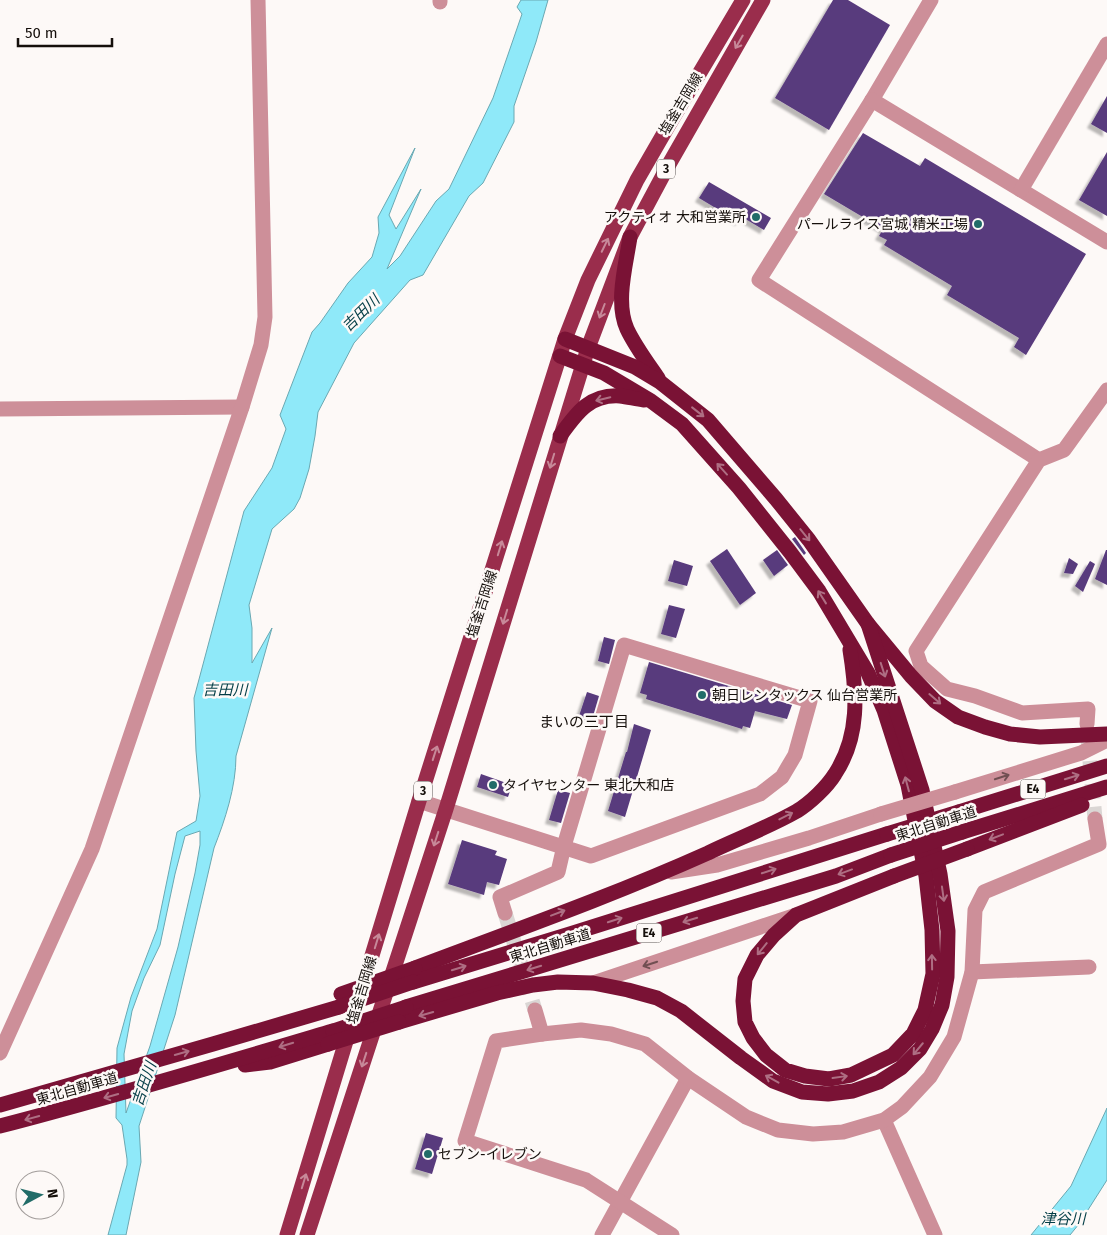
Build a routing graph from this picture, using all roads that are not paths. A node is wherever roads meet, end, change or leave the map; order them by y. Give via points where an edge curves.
1 (258, 0) edge
2 (743, 0) edge
3 (763, 0) edge
4 (930, 0) edge
5 (1107, 44) edge
6 (872, 100) junction
7 (1020, 190) junction
8 (630, 237) junction
9 (1107, 242) edge
10 (566, 339) junction
11 (588, 348) junction
12 (560, 356) junction
13 (582, 365) junction
14 (660, 382) junction
15 (1107, 390) edge
16 (651, 401) junction
17 (242, 407) junction
18 (0, 409) edge
19 (560, 436) junction
20 (1039, 460) junction
21 (868, 624) junction
22 (848, 638) junction
23 (1087, 724) tunnel mouth
24 (1107, 734) edge
25 (1107, 740) edge
26 (1107, 766) edge
27 (1107, 787) edge
28 (1107, 796) edge
29 (419, 801) junction
30 (446, 809) junction
31 (1095, 819) tunnel mouth
32 (564, 846) junction
33 (662, 873) junction
34 (505, 913) tunnel mouth
35 (796, 915) junction
36 (1089, 967) dead end
37 (972, 972) junction
38 (414, 975) junction
39 (593, 983) junction
40 (535, 1010) tunnel mouth
41 (542, 1034) junction
42 (331, 1038) junction
43 (0, 1053) edge
44 (688, 1078) junction
45 (0, 1105) edge
46 (884, 1120) junction
47 (0, 1126) edge
48 (620, 1202) junction
49 (288, 1231) edge
50 (310, 1234) edge
51 (602, 1235) edge
52 (672, 1235) edge
53 (935, 1235) edge

1 - 17 street via 265,317 261,345
10 -> 2 main road, 塩釜吉岡線 / 3 via 588,280 638,180
3 -> 8 main road, 塩釜吉岡線 / 3
4 - 6 street
5 - 7 street
6 - 7 street
6 - 20 street via 759,280
7 - 9 street
8 -> 11 main road, 塩釜吉岡線 / 3
8 - 14 highway via 622,293 623,313 626,327
10 - 11 highway
10 - 12 main road, 塩釜吉岡線 / 3
11 - 13 main road, 塩釜吉岡線 / 3
11 - 14 highway via 635,367
12 - 13 highway
29 -> 12 main road, 塩釜吉岡線 / 3
13 - 16 highway via 604,373
13 - 19 main road, 塩釜吉岡線 / 3
14 -> 21 highway via 708,420 776,499
15 - 20 street via 1064,450
16 -> 19 highway via 619,396 599,398 578,413
22 -> 16 highway via 819,591 740,488 682,424
17 - 18 street
17 - 43 street via 92,849
19 -> 30 main road, 塩釜吉岡線 / 3
20 - 23 street via 916,651 920,666 948,689 1022,713 1088,709
21 -> 24 highway via 935,701 958,717 1010,734 1040,737
21 -> 39 highway via 922,790 948,931 947,977 942,1005 920,1049 901,1068 879,1082 853,1091 828,1094 802,1092 773,1081 681,1011 657,998
33 -> 22 highway via 798,810 835,775 853,730 856,703
35 -> 22 highway via 757,955 745,979 744,1015 752,1038 785,1070 828,1079 851,1076 893,1055 913,1034 925,1010 933,974 932,930 926,876 908,786 884,710
33 -> 25 street, bridge via 717,864 809,838 1081,753
38 -> 26 highway, 東北自動車道 / E4, bridge via 580,932
27 -> 42 highway, 東北自動車道 / E4, bridge via 826,878 406,1007
28 -> 35 highway, bridge
29 - 30 street
49 -> 29 main road, 塩釜吉岡線 / 3
30 - 32 street
30 -> 50 main road, 塩釜吉岡線 / 3
31 - 37 street via 1099,844 984,892 975,910
32 - 32 street via 591,856 760,794 782,777 795,755 810,701 624,645
32 - 34 street via 558,872 500,897
38 -> 33 highway
35 -> 39 street
36 - 37 street
37 - 46 street via 954,1037 930,1077 902,1107
45 -> 38 highway, 東北自動車道 / E4, bridge via 213,1044
39 -> 42 highway, bridge via 534,985
40 - 41 street
41 - 44 street via 581,1030 611,1034 645,1044
41 - 48 street via 496,1041 465,1141 586,1180
42 -> 47 highway, 東北自動車道 / E4 via 208,1068
44 - 46 street via 746,1117 778,1130 813,1134 843,1132
44 - 48 street
46 - 53 street
48 - 51 street
48 - 52 street
49 - 50 main road

